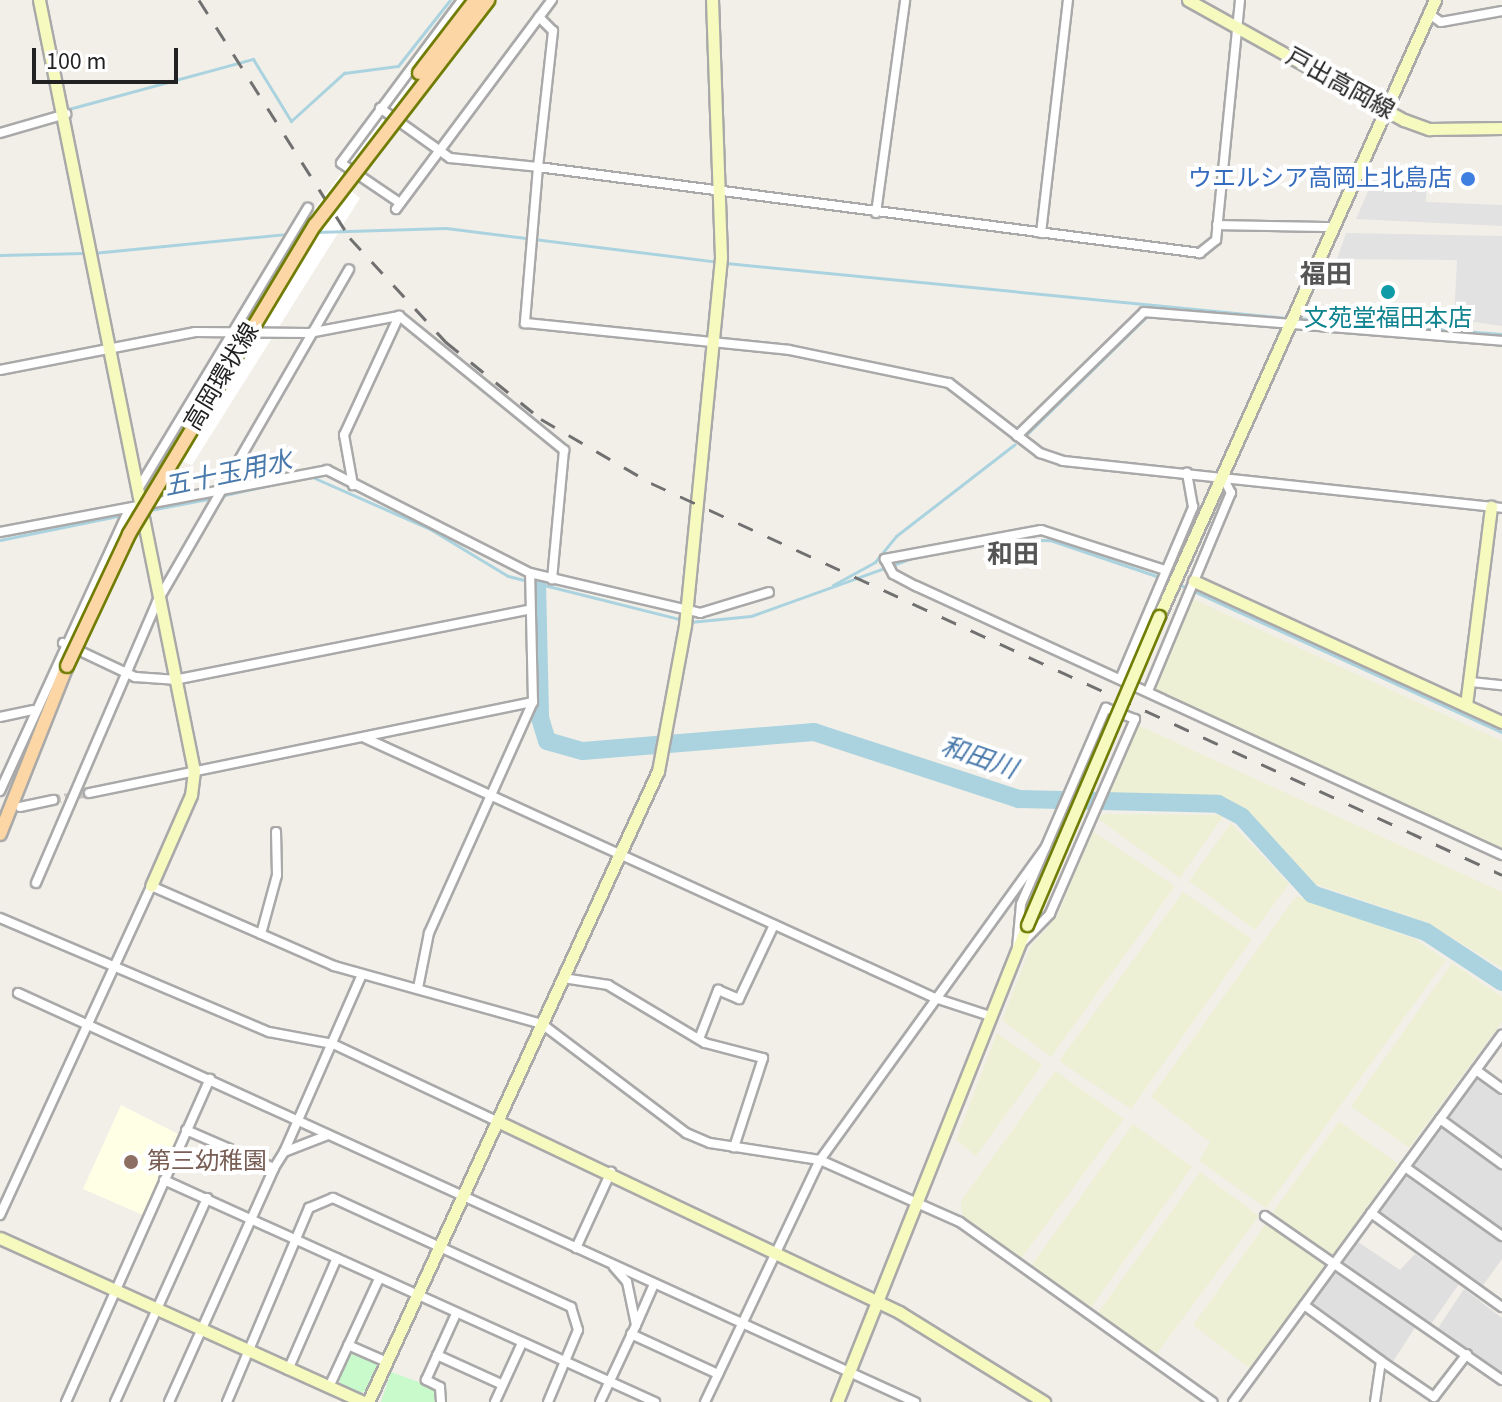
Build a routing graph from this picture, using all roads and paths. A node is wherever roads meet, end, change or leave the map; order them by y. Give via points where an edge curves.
1 (39, 0) edge
2 (462, 0) edge
3 (475, 0) edge
4 (488, 0) edge
5 (552, 0) edge
6 (712, 0) edge
7 (905, 0) edge
8 (1068, 0) edge
9 (1188, 0) edge
10 (1240, 0) edge
11 (1435, 0) edge
12 (1502, 11) edge
13 (1429, 14) junction
14 (539, 17) junction
15 (1240, 28) junction
16 (380, 108) junction
17 (1384, 110) junction
18 (67, 113) junction
19 (1502, 128) edge
20 (0, 133) edge
21 (435, 151) junction
22 (538, 167) junction
23 (723, 189) junction
24 (308, 208) dead end
25 (876, 213) junction
26 (1217, 225) junction
27 (1335, 227) junction
28 (1041, 233) junction
29 (349, 269) dead end
30 (399, 316) junction
31 (1291, 325) junction
32 (230, 332) junction
33 (309, 333) junction
34 (710, 340) junction
35 (1502, 341) edge
36 (107, 349) junction
37 (0, 370) edge
38 (1017, 436) junction
39 (1187, 473) junction
40 (1223, 477) junction
41 (353, 485) junction
42 (140, 486) dead end
43 (217, 489) junction
44 (133, 508) junction
45 (1496, 508) edge
46 (0, 532) edge
47 (1165, 570) junction
48 (530, 576) junction
49 (552, 579) junction
50 (1194, 582) junction
51 (769, 592) dead end
52 (157, 602) junction
53 (529, 610) junction
54 (685, 617) junction
55 (1146, 617) junction
56 (1174, 629) junction
57 (63, 643) junction
58 (64, 664) junction
59 (124, 673) junction
60 (1121, 677) junction
61 (174, 680) junction
62 (1471, 682) junction
63 (1502, 685) edge
64 (1148, 691) junction
65 (533, 702) junction
66 (1466, 705) junction
67 (32, 710) junction
68 (0, 717) edge
69 (1502, 722) edge
70 (365, 738) junction
71 (194, 771) junction
72 (0, 791) edge
73 (89, 793) tunnel mouth
74 (489, 793) junction
75 (53, 800) tunnel mouth
76 (20, 807) dead end
77 (0, 814) edge
78 (276, 832) dead end
79 (0, 834) edge
80 (1045, 848) junction
81 (620, 855) junction
82 (1502, 855) edge
83 (36, 883) dead end
84 (151, 886) junction
85 (0, 918) edge
86 (774, 925) junction
87 (261, 934) junction
88 (1017, 948) junction
89 (117, 964) junction
90 (362, 974) junction
91 (563, 978) junction
92 (418, 988) junction
93 (18, 993) dead end
94 (935, 998) junction
95 (990, 1016) junction
96 (542, 1024) junction
97 (87, 1027) junction
98 (1502, 1035) edge
99 (699, 1039) junction
100 (333, 1044) junction
101 (1476, 1070) junction
102 (210, 1079) junction
103 (1502, 1089) edge
104 (1440, 1119) junction
105 (297, 1121) junction
106 (497, 1121) junction
107 (186, 1130) junction
108 (329, 1135) junction
109 (734, 1147) junction
110 (284, 1152) junction
111 (820, 1160) junction
112 (1502, 1164) edge
113 (1405, 1167) junction
114 (274, 1168) junction
115 (611, 1171) junction
116 (164, 1180) junction
117 (464, 1196) junction
118 (207, 1198) junction
119 (918, 1205) junction
120 (1371, 1213) junction
121 (0, 1215) edge
122 (1265, 1216) dead end
123 (252, 1217) junction
124 (1502, 1236) edge
125 (0, 1238) edge
126 (295, 1238) junction
127 (440, 1247) junction
128 (576, 1248) junction
129 (774, 1254) junction
130 (337, 1258) junction
131 (610, 1263) junction
132 (1332, 1263) junction
133 (379, 1279) junction
134 (654, 1284) junction
135 (113, 1290) junction
136 (417, 1298) junction
137 (880, 1304) junction
138 (1304, 1305) junction
139 (1502, 1307) edge
140 (156, 1311) junction
141 (456, 1314) junction
142 (636, 1325) junction
143 (742, 1325) junction
144 (200, 1332) junction
145 (631, 1334) junction
146 (522, 1343) junction
147 (348, 1345) junction
148 (244, 1351) junction
149 (1467, 1354) junction
150 (437, 1355) junction
151 (1381, 1361) junction
152 (387, 1362) junction
153 (567, 1363) junction
154 (288, 1370) junction
155 (850, 1373) junction
156 (718, 1374) junction
157 (1502, 1380) edge
158 (609, 1381) junction
159 (503, 1385) junction
160 (329, 1387) junction
161 (653, 1401) edge
162 (66, 1402) edge
163 (115, 1402) edge
164 (169, 1402) edge
165 (227, 1402) edge
166 (366, 1402) edge
167 (441, 1402) edge
168 (495, 1402) edge
169 (548, 1402) edge
170 (600, 1402) edge
171 (705, 1402) edge
172 (837, 1402) edge
173 (915, 1402) edge
174 (1044, 1402) edge
175 (1212, 1402) edge
176 (1233, 1402) edge
177 (1375, 1402) edge

1 - 18 street
2 - 16 street
3 - 58 main road, 高岡環状線, bridge via 336,183 221,365 124,531
4 - 58 main road, 高岡環状線, bridge via 315,225 129,534
5 - 14 street
6 - 23 street
7 - 25 street
8 - 28 street
9 - 15 street, 戸出高岡線
10 - 15 street
11 - 13 street
12 - 13 street via 1441,22
13 - 17 street
14 - 21 street
14 - 22 street via 553,31
15 - 17 street, 戸出高岡線
15 - 26 street
16 - 21 street
16 - 21 street via 341,163 398,206
17 - 19 street, 戸出高岡線 via 1429,129
17 - 27 street
18 - 20 street
18 - 36 street
21 - 22 street
22 - 23 street
22 - 34 street via 525,323
23 - 25 street
23 - 34 street
24 - 32 street
25 - 28 street
26 - 27 street
26 - 28 street via 1216,240 1200,253
27 - 31 street
29 - 33 street
30 - 33 street
30 - 41 street via 344,435
30 - 49 street via 564,450
31 - 35 street
31 - 38 street via 1144,312
31 - 40 street
32 - 33 street
32 - 36 street
32 - 42 street
33 - 43 street
34 - 38 street via 949,383
34 - 54 street
36 - 37 street
36 - 44 street
38 - 39 street via 1063,461
39 - 40 street
39 - 47 street via 1193,507
40 - 45 street
40 - 50 street via 1231,493
40 - 88 street, bridge
41 - 43 street via 313,469
41 - 48 street
43 - 44 street
43 - 52 street
44 - 46 street
44 - 52 street
44 - 57 street
45 - 62 street
47 - 55 street
47 - 60 street via 1041,530 940,544 886,562 893,574
48 - 49 street
48 - 53 street
49 - 54 street
50 - 56 street
50 - 66 street
51 - 54 street
52 - 59 street
52 - 61 street
53 - 61 street
53 - 65 street
54 - 81 street via 661,759
55 - 56 street
55 - 60 street
56 - 64 street
57 - 59 street
57 - 67 street
58 - 77 main road, 高岡環状線
58 - 79 main road, 高岡環状線
59 - 61 street
59 - 83 street
60 - 64 street
61 - 71 street
62 - 63 street
62 - 66 street
64 - 82 street
65 - 70 street
65 - 74 street
66 - 69 street
67 - 68 street
67 - 72 street
70 - 71 street
70 - 74 street
71 - 73 street
71 - 84 street via 191,795
74 - 81 street
74 - 92 street via 429,933
75 - 76 street
78 - 87 street via 277,875
80 - 88 street via 1021,904
80 - 88 street via 1106,708 1135,719 1050,914
80 - 94 street
81 - 86 street
81 - 91 street
84 - 87 street
84 - 89 street
85 - 89 street
86 - 94 street
86 - 99 street via 739,999 718,990
87 - 90 street
88 - 95 street
89 - 97 street
89 - 100 street via 269,1032
90 - 92 street
90 - 100 street
91 - 96 street
91 - 99 street via 608,985
92 - 96 street
93 - 97 street
94 - 95 street
94 - 111 street
95 - 119 street
96 - 106 street
96 - 109 street via 686,1133
97 - 102 street
97 - 121 street
98 - 101 street
99 - 109 street via 763,1058
100 - 105 street
100 - 106 street
101 - 103 street
101 - 104 street
102 - 105 street
102 - 107 street
104 - 112 street
104 - 113 street
105 - 108 street
105 - 110 street
106 - 115 street
106 - 117 street
107 - 114 street
107 - 116 street
108 - 110 street
108 - 117 street
109 - 111 street
110 - 114 street
111 - 119 street
111 - 129 street
113 - 120 street
113 - 124 street
114 - 123 street
115 - 128 street
115 - 129 street
116 - 118 street
116 - 135 street
117 - 127 street
117 - 128 street
118 - 123 street
118 - 140 street
119 - 137 street
119 - 175 street via 960,1222
120 - 132 street
120 - 139 street
122 - 132 street
123 - 126 street
123 - 144 street
125 - 135 street
126 - 127 street via 309,1208 333,1198
126 - 130 street
126 - 148 street
127 - 136 street
127 - 153 street via 571,1307 578,1330
128 - 131 street
129 - 137 street
129 - 143 street
130 - 133 street
130 - 154 street
131 - 134 street
131 - 142 street via 627,1282
132 - 138 street
132 - 149 street
133 - 136 street
133 - 147 street
134 - 142 street
134 - 143 street
135 - 140 street
135 - 162 street
136 - 141 street
136 - 152 street
137 - 155 street
137 - 174 street
138 - 151 street
138 - 176 street
140 - 144 street
140 - 163 street
141 - 146 street
141 - 150 street
142 - 145 street
143 - 155 street
143 - 156 street
144 - 148 street
144 - 164 street
145 - 156 street
145 - 158 street
146 - 153 street
146 - 159 street
147 - 152 street
147 - 160 street
148 - 154 street
148 - 165 street
149 - 151 street via 1434,1397
149 - 157 street
150 - 159 street
150 - 167 street via 426,1380 440,1387
151 - 177 street
152 - 166 street
153 - 158 street
153 - 169 street
154 - 160 street
155 - 172 street
155 - 173 street
156 - 171 street
158 - 161 street
158 - 170 street
159 - 168 street
160 - 166 street

